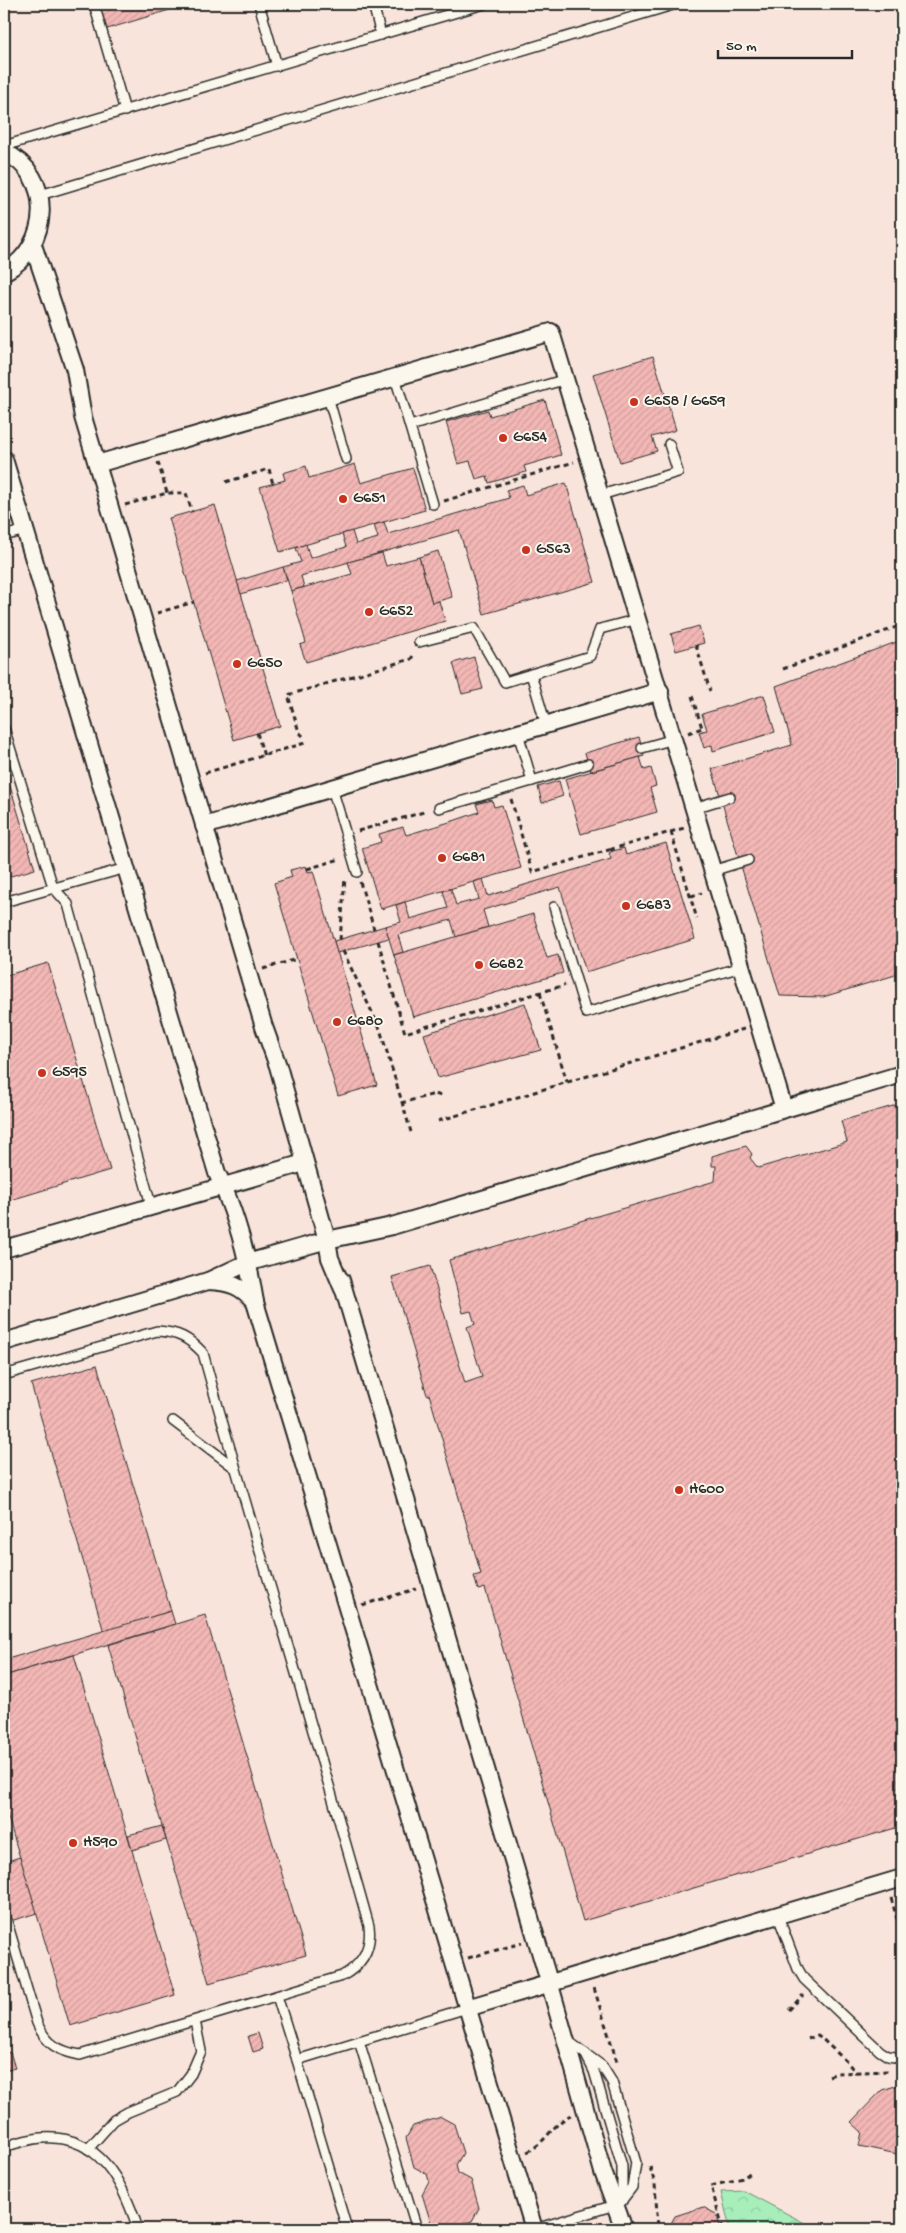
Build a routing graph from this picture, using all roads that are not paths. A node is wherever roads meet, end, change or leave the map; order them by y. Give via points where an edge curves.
1 (94, 4) edge
2 (259, 4) edge
3 (373, 4) edge
4 (484, 4) edge
5 (676, 4) edge
6 (381, 35) junction
7 (277, 66) junction
8 (125, 111) junction
9 (4, 146) edge
10 (4, 152) edge
11 (40, 195) junction
12 (33, 244) junction
13 (4, 272) edge
14 (395, 377) junction
15 (566, 379) junction
16 (328, 397) junction
17 (410, 426) junction
18 (669, 444) dead end
19 (4, 459) edge
20 (346, 459) dead end
21 (97, 464) junction
22 (601, 495) junction
23 (434, 504) road end
24 (25, 530) junction
25 (4, 536) edge
26 (638, 618) junction
27 (419, 642) road end
28 (531, 674) junction
29 (660, 692) junction
30 (546, 725) junction
31 (4, 728) edge
32 (518, 733) junction
33 (674, 739) junction
34 (642, 748) dead end
35 (588, 764) dead end
36 (532, 781) junction
37 (332, 788) junction
38 (730, 797) dead end
39 (440, 808) road end
40 (694, 808) junction
41 (204, 826) junction
42 (748, 860) dead end
43 (126, 868) junction
44 (712, 871) junction
45 (357, 872) road end
46 (53, 887) junction
47 (4, 902) edge
48 (554, 906) dead end
49 (741, 967) junction
50 (902, 1074) edge
51 (784, 1109) junction
52 (304, 1163) junction
53 (223, 1185) junction
54 (151, 1205) junction
55 (327, 1240) junction
56 (4, 1249) edge
57 (247, 1263) junction
58 (208, 1281) junction
59 (255, 1302) junction
60 (4, 1342) edge
61 (4, 1375) edge
62 (173, 1421) dead end
63 (235, 1469) junction
64 (894, 1881) edge
65 (4, 1912) edge
66 (778, 1916) junction
67 (550, 1985) junction
68 (277, 1996) junction
69 (467, 2008) junction
70 (195, 2021) junction
71 (566, 2040) junction
72 (359, 2041) junction
73 (585, 2053) junction
74 (902, 2058) edge
75 (297, 2060) junction
76 (4, 2147) edge
77 (88, 2149) junction
78 (618, 2203) junction
79 (138, 2229) edge
80 (347, 2229) edge
81 (417, 2229) edge
82 (535, 2229) edge
83 (617, 2229) edge
84 (624, 2229) edge
85 (633, 2229) edge

1 - 8 lane
2 - 7 lane
3 - 6 lane
4 - 6 lane
5 - 11 lane
6 - 7 lane
7 - 8 lane
8 - 9 lane
10 - 11 street via 21,163
11 - 12 street via 41,215
12 - 13 street via 25,256
12 - 21 street via 75,370 83,417
14 - 15 street via 551,332
14 - 16 street
14 - 17 lane
15 - 17 lane
15 - 22 street
16 - 20 lane
16 - 21 street
17 - 23 lane
18 - 22 lane via 678,472
19 - 24 street
21 - 41 street
22 - 26 street
24 - 25 lane
24 - 43 street
26 - 28 lane via 600,629 590,656
26 - 29 street
27 - 28 lane via 474,628 505,682
28 - 30 lane
29 - 30 street
29 - 33 street
30 - 32 street
31 - 46 lane
32 - 36 lane
32 - 37 street
33 - 34 lane
33 - 40 street
35 - 36 lane
36 - 39 lane
37 - 41 street
37 - 45 lane
38 - 40 lane
40 - 44 street
41 - 52 street via 281,1074
42 - 44 lane
43 - 46 lane
43 - 53 street
44 - 49 street
46 - 47 lane
46 - 54 lane via 68,904
48 - 49 lane via 586,1013
49 - 51 street
50 - 51 street
51 - 55 street via 392,1226
52 - 53 street
52 - 55 street
53 - 54 street
53 - 57 street
54 - 56 street
55 - 57 street
55 - 67 street
57 - 58 street
57 - 59 street
58 - 59 street via 231,1282
58 - 60 street
59 - 69 street
61 - 63 lane via 145,1333 178,1333 203,1353
62 - 63 lane
63 - 68 lane via 321,1753 370,1934 365,1956 351,1972
64 - 66 street
65 - 70 lane via 37,2023 43,2037 58,2049 80,2055
66 - 67 street
66 - 74 lane via 804,1979 880,2051
67 - 69 street
67 - 71 street
68 - 70 lane
68 - 75 lane
69 - 72 lane
69 - 82 street
70 - 77 lane via 201,2051 191,2074 177,2092 114,2120
71 - 73 lane
71 - 78 street via 586,2111
72 - 75 lane
72 - 81 lane
73 - 78 lane via 594,2071 622,2166
73 - 78 lane via 608,2073 636,2163 632,2187
75 - 80 lane
76 - 77 lane via 51,2137 72,2141
77 - 79 lane via 114,2172
78 - 82 lane
78 - 83 street
78 - 84 street
78 - 85 street

